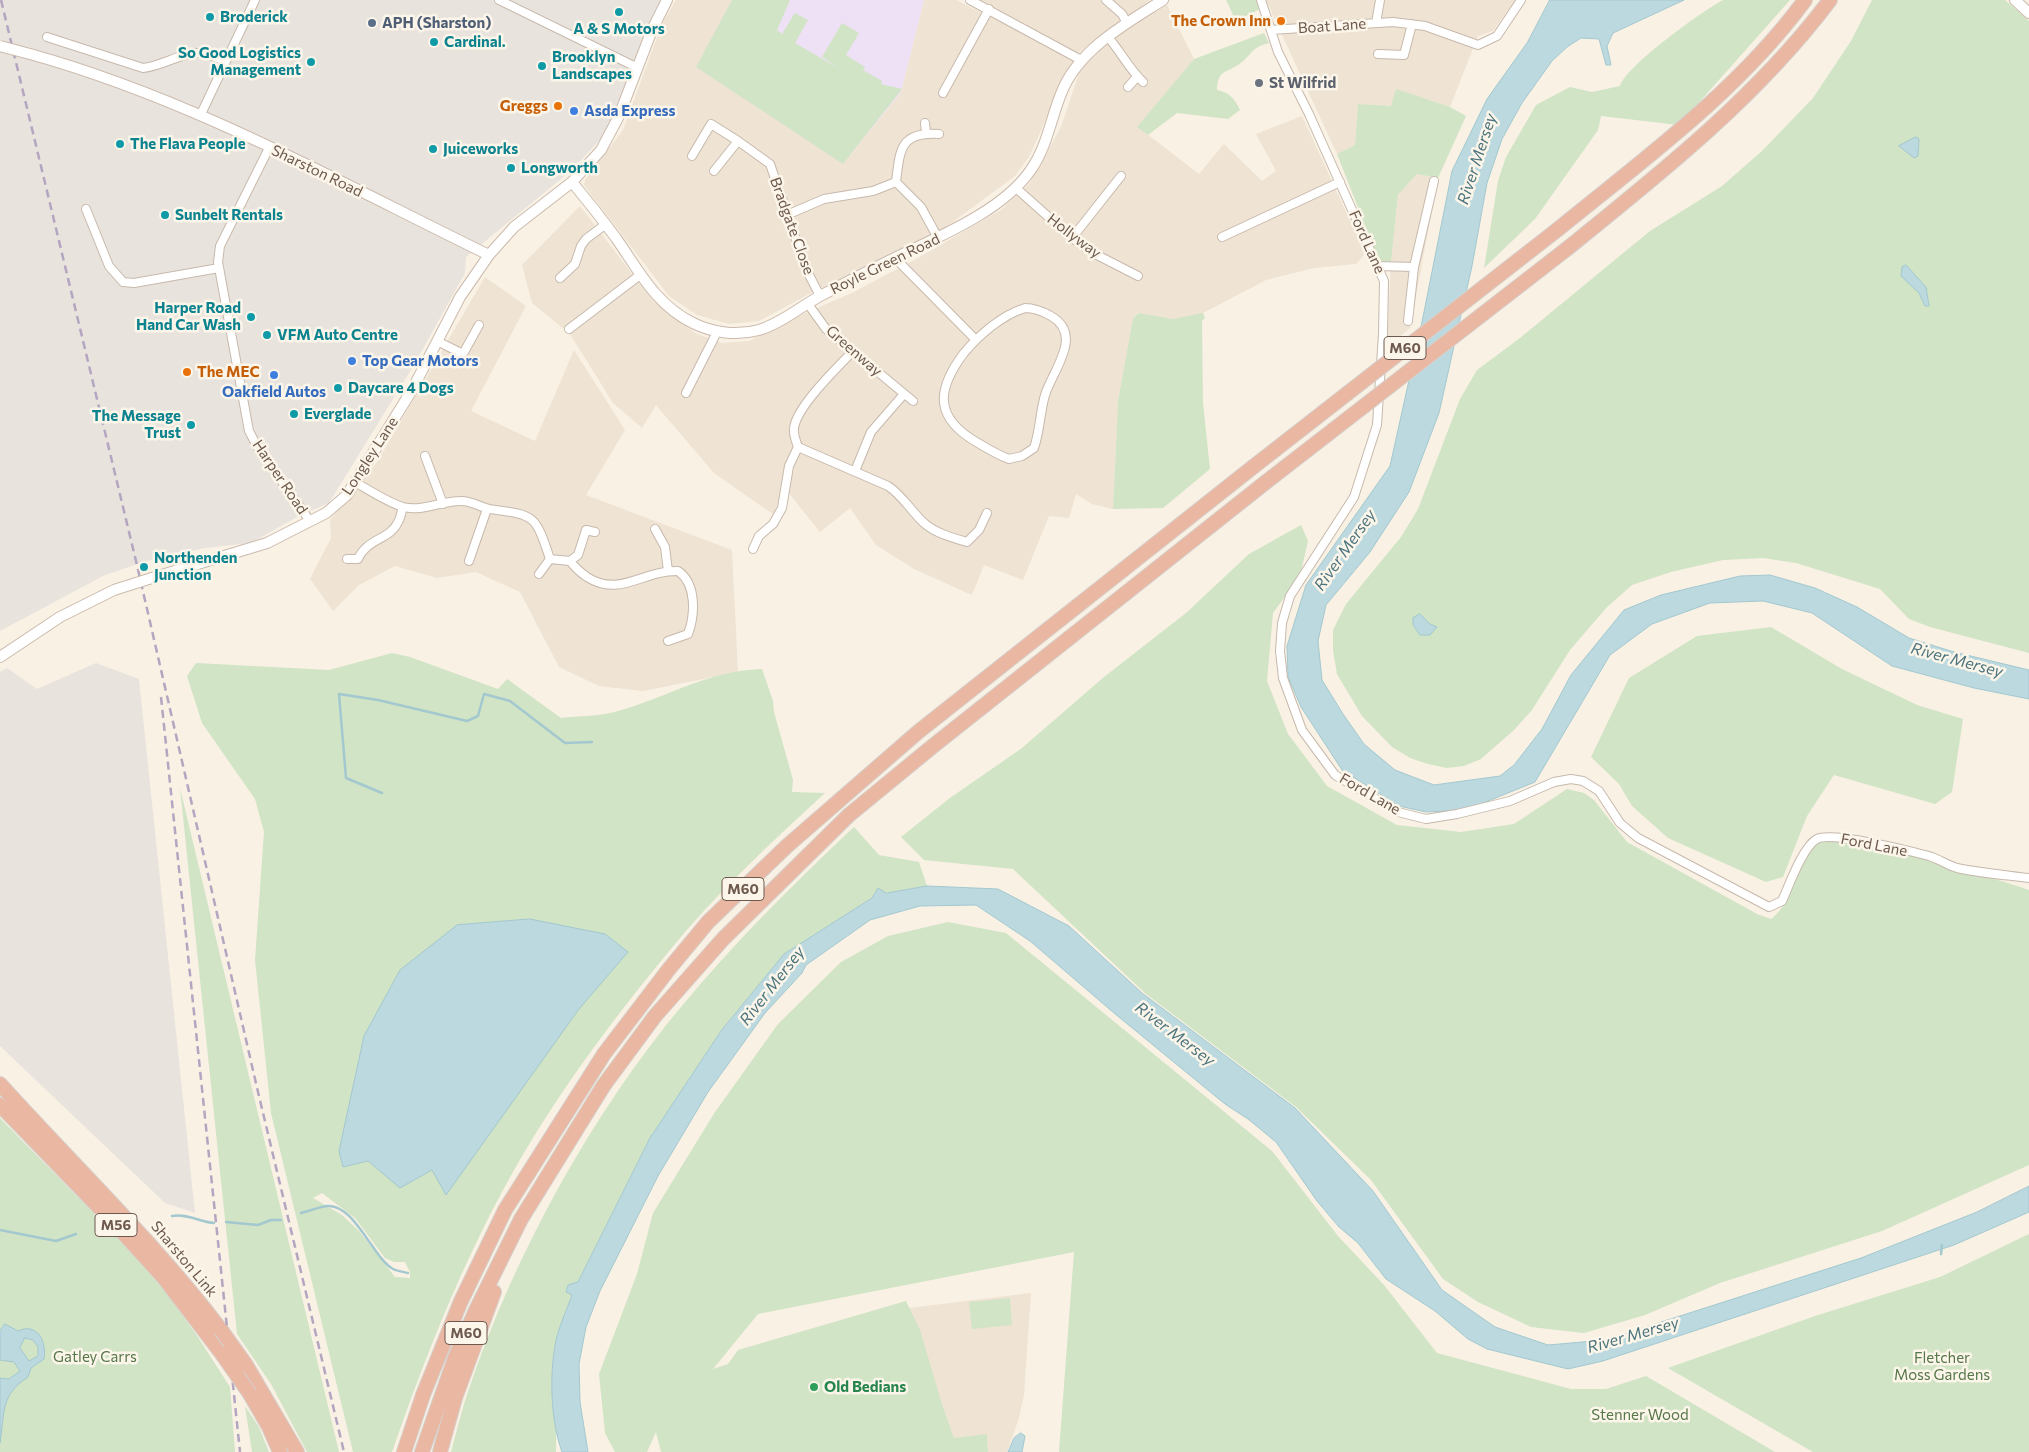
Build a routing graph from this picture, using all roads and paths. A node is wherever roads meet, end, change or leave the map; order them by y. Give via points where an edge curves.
1 (255, 0) edge
2 (499, 0) edge
3 (666, 0) edge
4 (970, 0) edge
5 (1106, 0) edge
6 (1163, 0) edge
7 (1261, 0) edge
8 (1380, 0) edge
9 (1521, 0) edge
10 (1830, 0) edge
11 (2015, 0) edge
12 (1802, 4) edge
13 (989, 9) junction
14 (2029, 13) edge
15 (1127, 23) junction
16 (1376, 23) junction
17 (1412, 24) junction
18 (1271, 30) junction
19 (47, 37) dead end
20 (1108, 37) junction
21 (0, 46) edge
22 (1378, 54) dead end
23 (1081, 60) junction
24 (226, 61) junction
25 (638, 68) junction
26 (1128, 87) dead end
27 (943, 93) dead end
28 (200, 114) junction
29 (926, 123) dead end
30 (926, 133) junction
31 (938, 134) dead end
32 (738, 141) junction
33 (269, 148) junction
34 (692, 156) dead end
35 (714, 171) dead end
36 (1121, 176) dead end
37 (1434, 181) dead end
38 (572, 182) junction
39 (896, 182) junction
40 (1340, 182) junction
41 (1016, 188) junction
42 (86, 209) dead end
43 (789, 214) junction
44 (606, 224) junction
45 (938, 238) junction
46 (1072, 238) junction
47 (1222, 238) dead end
48 (489, 255) junction
49 (895, 258) junction
50 (575, 264) junction
51 (1378, 266) junction
52 (1414, 267) junction
53 (218, 268) junction
54 (583, 271) dead end
55 (640, 275) junction
56 (1138, 276) dead end
57 (560, 278) dead end
58 (820, 296) junction
59 (808, 304) junction
60 (1408, 321) dead end
61 (479, 324) dead end
62 (569, 329) dead end
63 (718, 332) junction
64 (975, 339) junction
65 (437, 341) junction
66 (852, 352) junction
67 (686, 393) dead end
68 (904, 394) junction
69 (913, 401) dead end
70 (798, 447) junction
71 (425, 456) dead end
72 (855, 471) junction
73 (355, 482) junction
74 (443, 504) junction
75 (403, 507) junction
76 (487, 508) junction
77 (987, 513) dead end
78 (310, 521) junction
79 (655, 529) dead end
80 (595, 532) dead end
81 (753, 549) dead end
82 (347, 559) dead end
83 (550, 559) junction
84 (469, 561) dead end
85 (570, 561) junction
86 (668, 571) junction
87 (539, 574) dead end
88 (668, 641) dead end
89 (0, 657) edge
90 (2029, 878) edge
91 (0, 1084) edge
92 (0, 1105) edge
93 (521, 1219) junction
94 (280, 1452) edge
95 (298, 1452) edge
96 (404, 1452) edge
97 (422, 1452) edge
98 (440, 1452) edge

1 - 24 street
2 - 25 street
3 - 25 main road, Longley Lane
4 - 13 street
5 - 15 street
6 - 15 main road, Royle Green Road
7 - 18 street, Ford Lane
8 - 16 street
9 - 17 street, Boat Lane via 1497,36 1478,45
10 - 93 highway, M60, bridge via 1763,77 1649,182 1266,482 849,816 723,939 655,1016 604,1085
11 - 14 main road
12 - 96 highway, M60, bridge via 1710,104 1557,230 918,732 787,846 708,922 604,1054 505,1210 461,1301
13 - 23 street
13 - 27 street
15 - 20 main road, Royle Green Road
16 - 17 street, Boat Lane
16 - 18 street, Boat Lane
17 - 22 street via 1404,55
18 - 40 street, Ford Lane via 1278,52
19 - 24 street via 143,68 158,66 188,54 201,53
20 - 23 main road, Royle Green Road
20 - 26 street via 1140,79
21 - 28 main road, Sharston Road, bridge via 111,78
23 - 41 main road, Royle Green Road via 1063,88 1041,152
24 - 28 street
25 - 38 main road, Longley Lane via 609,138
28 - 33 main road, Sharston Road
29 - 30 street
30 - 31 street
30 - 39 street via 919,133 904,144
32 - 34 street, Bradgate Close via 712,124
32 - 35 street
32 - 43 street, Bradgate Close via 770,164
33 - 48 main road, Sharston Road
33 - 53 street, Harper Road via 220,246
36 - 46 street
37 - 52 street
38 - 44 main road, Royle Green Road
38 - 48 main road, Longley Lane via 514,227
39 - 43 street via 873,191 824,199
39 - 45 street via 921,207
40 - 47 street
40 - 51 street, Ford Lane
41 - 45 main road, Royle Green Road
41 - 46 street, Hollyway
42 - 53 street via 110,266 123,282 134,283
43 - 58 street, Bradgate Close via 807,271
44 - 50 street via 581,246
44 - 55 main road, Royle Green Road
45 - 49 main road, Royle Green Road
46 - 56 street, Hollyway
48 - 65 main road, Longley Lane via 460,297
49 - 58 main road, Royle Green Road
49 - 64 street
50 - 54 street
50 - 57 street
51 - 52 street
51 - 90 street, Ford Lane via 1384,281 1384,316 1377,424 1354,497 1290,596 1282,623 1280,651 1283,678 1302,730 1335,775 1398,812 1426,819 1510,801 1554,782 1583,781 1599,790 1620,823 1638,838 1769,907 1782,901 1809,845 1825,836 1931,856 1954,867 1976,872
52 - 60 street
53 - 78 street, Harper Road via 249,431
55 - 62 street
55 - 63 main road, Royle Green Road via 668,308 694,324
58 - 59 main road, Royle Green Road
59 - 63 main road, Royle Green Road via 759,330
59 - 66 street, Greenway via 826,329
61 - 65 street via 459,357
63 - 67 street
64 - 64 street via 1015,311 1025,308 1054,318 1065,332 1066,346 1049,383 1034,448 1022,456 1009,459 1002,456 958,431 948,417 944,400 946,380
65 - 73 main road, Longley Lane via 412,390
66 - 68 street, Greenway
66 - 70 street via 814,393 797,417 794,434
68 - 69 street, Greenway
68 - 72 street via 871,432
70 - 72 street
70 - 81 street via 789,466 782,508 773,524 759,536
71 - 74 street
72 - 77 street via 900,494 924,524 945,535 967,542 979,530
73 - 75 street
73 - 78 main road, Longley Lane via 336,506
74 - 75 street
74 - 76 street via 459,500
75 - 82 street via 398,524 370,542 358,559
76 - 83 street via 514,511 532,518
76 - 84 street
78 - 89 main road, Longley Lane, bridge via 267,543 114,590 60,617
79 - 86 street via 666,547
80 - 85 street via 586,530 578,555
83 - 85 street
83 - 87 street
85 - 86 street via 597,583 608,586
86 - 88 street via 678,571 690,584 693,622 688,634
91 - 95 highway, Sharston Link / M56, bridge via 178,1275 246,1365
92 - 94 highway, Sharston Link / M56, bridge via 164,1278 250,1394
93 - 97 highway, M60 via 459,1350
93 - 98 highway, M60 via 455,1398

